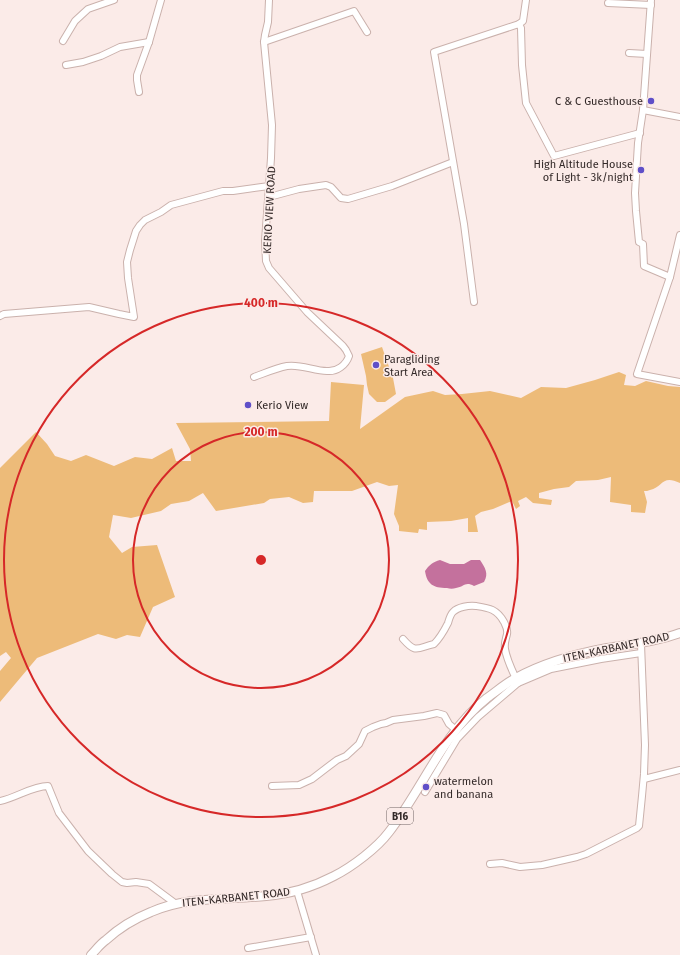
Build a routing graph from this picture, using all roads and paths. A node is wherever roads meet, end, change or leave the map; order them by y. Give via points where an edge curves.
1 (114, 0) edge
2 (161, 0) edge
3 (269, 0) edge
4 (526, 0) edge
5 (608, 3) dead end
6 (651, 3) edge
7 (519, 24) junction
8 (367, 32) dead end
9 (63, 41) dead end
10 (149, 42) junction
11 (264, 42) junction
12 (629, 53) dead end
13 (647, 54) junction
14 (66, 66) dead end
15 (140, 92) dead end
16 (643, 110) junction
17 (680, 116) edge
18 (640, 132) junction
19 (453, 162) junction
20 (269, 186) junction
21 (269, 197) junction
22 (680, 235) edge
23 (670, 277) junction
24 (474, 302) dead end
25 (0, 316) edge
26 (254, 377) dead end
27 (680, 382) edge
28 (680, 633) edge
29 (403, 639) dead end
30 (640, 644) junction
31 (641, 653) junction
32 (517, 681) junction
33 (456, 730) junction
34 (680, 770) edge
35 (644, 779) junction
36 (272, 786) dead end
37 (426, 792) dead end
38 (0, 801) edge
39 (490, 864) dead end
40 (297, 890) junction
41 (176, 904) junction
42 (311, 937) junction
43 (248, 948) dead end
44 (91, 955) edge
45 (316, 955) edge

1 - 9 street via 88,9 75,21
2 - 10 street
3 - 11 street, KERIO VIEW ROAD
4 - 7 street via 523,21
5 - 6 street
6 - 13 street
7 - 18 street via 526,103 554,156
7 - 19 street via 434,52
8 - 11 street via 354,11
10 - 14 street via 120,47 101,56
10 - 15 street via 137,75
11 - 20 street, KERIO VIEW ROAD via 272,124
12 - 13 street
13 - 16 street
16 - 17 street
16 - 18 street
18 - 23 street via 635,194 639,242 643,244 644,266
19 - 21 street via 392,186 348,199 341,198 326,185
19 - 24 street
20 - 21 street, KERIO VIEW ROAD
20 - 25 street via 223,191 171,205 140,225 128,262 134,317 89,306
21 - 26 street, KERIO VIEW ROAD via 265,242 269,268 307,312 343,346 349,356 342,367 329,372 288,366
22 - 23 street
23 - 27 street via 637,374
28 - 30 main road, ITEN-KARBANET ROAD / B16
29 - 32 street via 412,648 418,649 439,639 450,616 456,610 472,605 496,611 506,626 505,650
30 - 31 street
30 - 32 main road, ITEN-KARBANET ROAD / B16 via 572,655 551,662
31 - 32 street via 551,669
31 - 35 street
32 - 33 main road, ITEN-KARBANET ROAD / B16 via 486,699
32 - 37 street via 457,739
33 - 36 street via 444,715 437,713 393,720 366,731 359,744 346,756 312,779 299,785
33 - 40 main road, ITEN-KARBANET ROAD / B16 via 388,833 371,850 334,876
34 - 35 street
35 - 39 street via 640,823 637,828 577,857 520,867 502,863
38 - 41 street via 40,786 48,786 60,813 88,851 112,874 122,882 149,884
40 - 41 main road, ITEN-KARBANET ROAD / B16 via 267,896
40 - 42 street
41 - 44 main road, ITEN-KARBANET ROAD / B16 via 150,912 128,924 106,939
42 - 43 street
42 - 45 street

